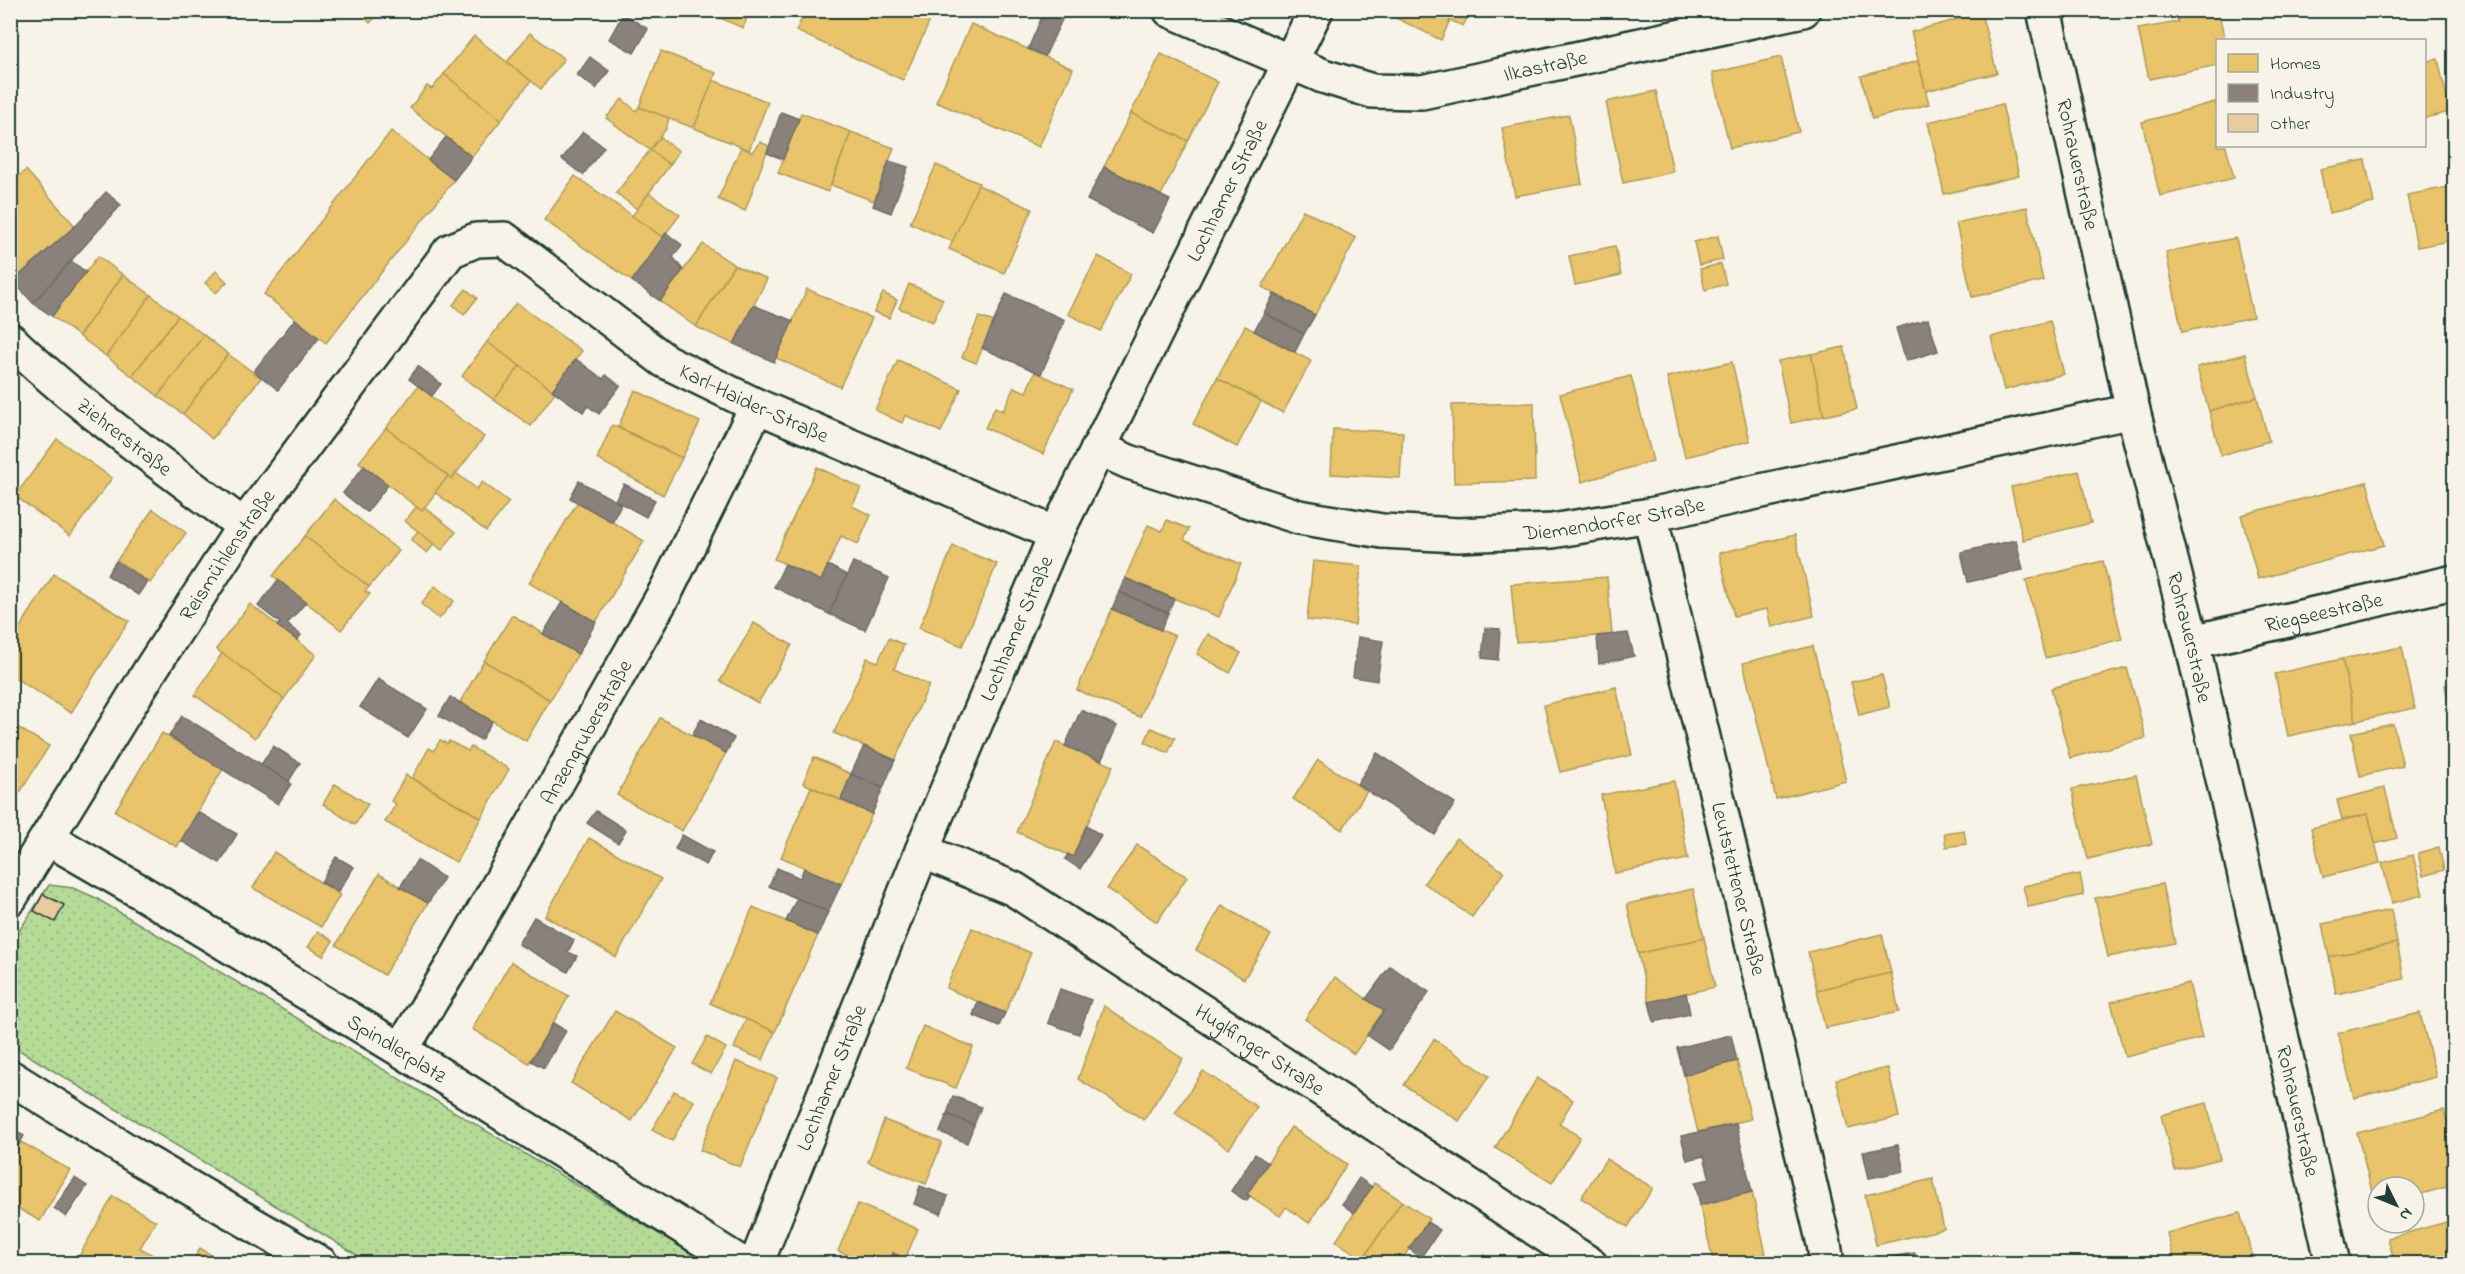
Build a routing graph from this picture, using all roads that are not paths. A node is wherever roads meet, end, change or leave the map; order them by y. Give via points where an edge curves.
1 (1170, 10) edge
2 (1316, 10) edge
3 (1803, 10) edge
4 (2044, 10) edge
5 (1290, 63) junction
6 (476, 240) joint
7 (10, 340) edge
8 (757, 406) junction
9 (2133, 411) junction
10 (1098, 448) junction
11 (1650, 515) junction
12 (244, 526) junction
13 (1056, 534) junction
14 (2454, 582) edge
15 (2192, 642) junction
16 (49, 839) junction
17 (922, 851) junction
18 (10, 898) edge
19 (401, 1050) junction
20 (10, 1077) edge
21 (302, 1258) edge
22 (742, 1263) edge
23 (756, 1263) edge
24 (1590, 1263) edge
25 (1827, 1263) edge
26 (2334, 1263) edge

1 - 5 street, Ilkastraße
2 - 5 street, Lochhamer Straße
3 - 5 street, Ilkastraße via 1422,92 1372,91
4 - 9 street, Rohrauerstraße
5 - 10 street, Lochhamer Straße
6 - 8 street, Karl-Haider-Straße via 504,239 665,362
6 - 12 street, Reismühlenstraße via 450,251
7 - 12 street, Ziehrerstraße via 116,430
8 - 13 street, Karl-Haider-Straße
8 - 19 street, Anzengruberstraße via 666,591
9 - 11 street, Diemendorfer Straße
9 - 15 street, Rohrauerstraße
10 - 11 street, Diemendorfer Straße via 1129,462 1299,517 1382,531 1458,535 1552,531
10 - 13 street, Lochhamer Straße
11 - 25 street, Leutstettener Straße
12 - 16 street, Reismühlenstraße via 151,669
13 - 17 street, Lochhamer Straße
14 - 15 street, Riegseestraße
15 - 26 street, Rohrauerstraße
16 - 18 street, Reismühlenstraße
16 - 19 street, Spindlerplatz
17 - 23 street, Lochhamer Straße
17 - 24 street, Huglfinger Straße via 1014,889
19 - 22 street, Spindlerplatz
20 - 21 street

